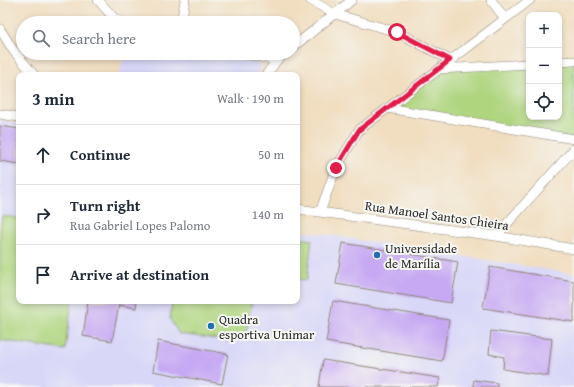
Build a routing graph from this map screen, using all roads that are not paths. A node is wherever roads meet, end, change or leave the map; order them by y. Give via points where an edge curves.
1 (98, 0) edge
2 (184, 0) edge
3 (310, 0) edge
4 (352, 0) edge
5 (491, 0) edge
6 (530, 0) edge
7 (335, 14) junction
8 (112, 16) edge
9 (182, 16) edge
10 (505, 19) junction
11 (0, 30) edge
12 (300, 42) edge
13 (16, 54) edge
14 (21, 60) edge
15 (277, 60) edge
16 (450, 60) junction
17 (574, 61) edge
18 (562, 62) edge
19 (526, 64) edge
20 (439, 69) junction
21 (31, 72) edge
22 (268, 72) edge
23 (387, 108) junction
24 (0, 114) edge
25 (16, 117) edge
26 (574, 139) edge
27 (574, 149) edge
28 (300, 209) edge
29 (320, 212) junction
30 (496, 236) junction
31 (574, 249) edge

1 - 8 street
2 - 9 street
3 - 7 street
4 - 7 street
5 - 10 street
6 - 10 street
7 - 12 street
7 - 16 street via 397,32
10 - 16 street
11 - 13 street
14 - 21 street
15 - 22 street
16 - 20 street
17 - 18 street
19 - 20 street
20 - 23 street
23 - 26 street
23 - 29 street via 359,130 336,168
24 - 25 street
27 - 30 street
28 - 29 street, Rua Manoel Santos Chieira
29 - 30 street, Rua Manoel Santos Chieira
30 - 31 street, Rua Manoel Santos Chieira

